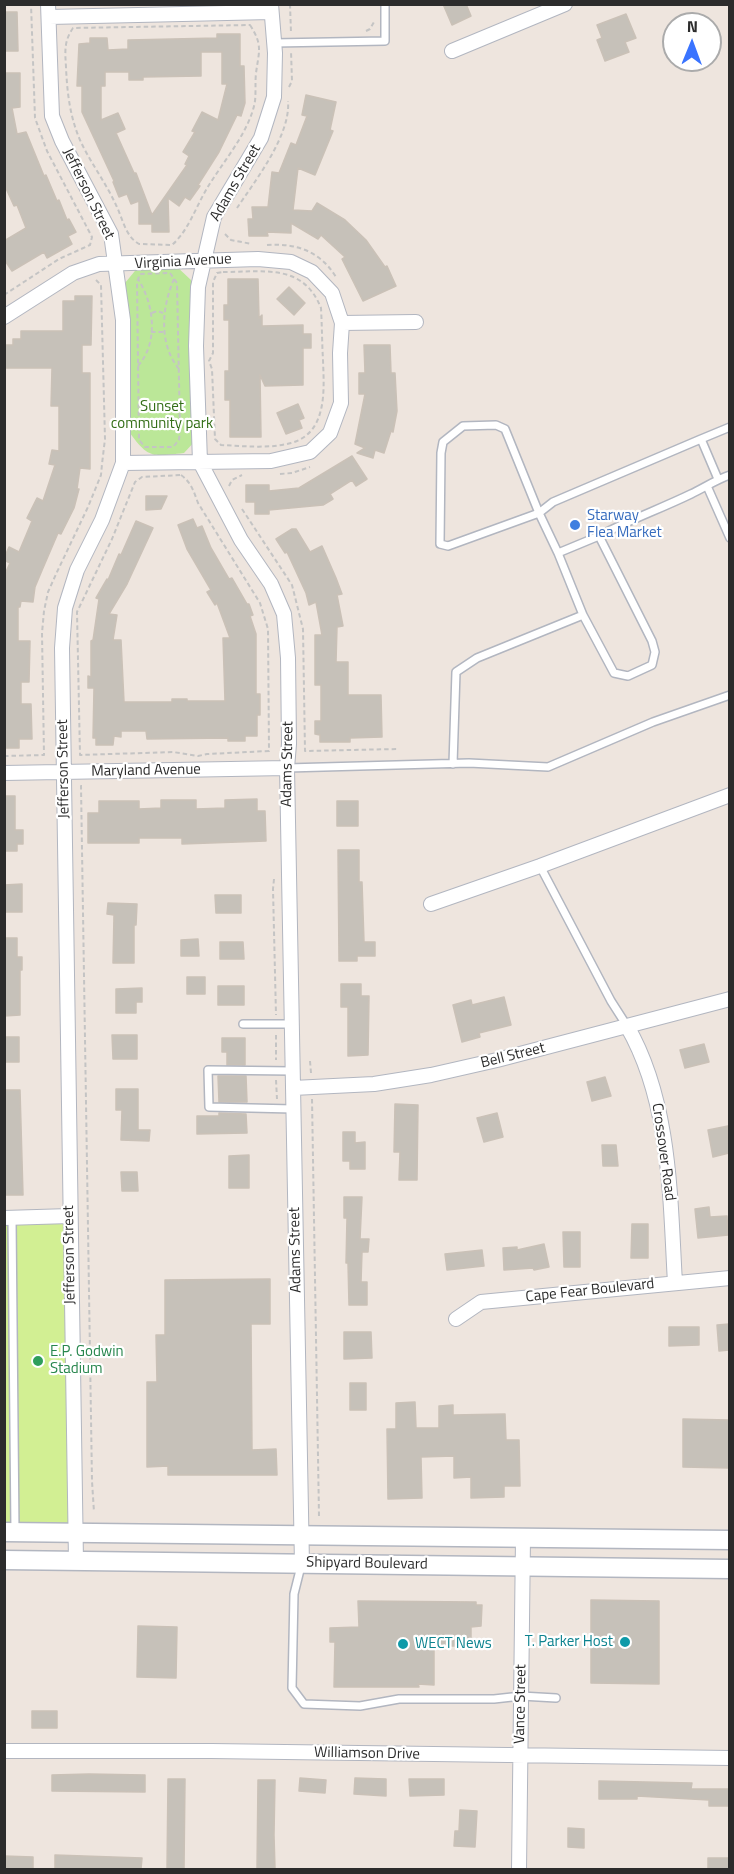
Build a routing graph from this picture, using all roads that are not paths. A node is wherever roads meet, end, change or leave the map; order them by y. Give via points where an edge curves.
1 (385, 4) edge
2 (565, 4) edge
3 (271, 8) edge
4 (49, 11) edge
5 (274, 43) junction
6 (452, 51) dead end
7 (203, 260) junction
8 (117, 265) junction
9 (4, 317) edge
10 (416, 321) dead end
11 (342, 323) junction
12 (729, 427) edge
13 (702, 439) junction
14 (200, 462) junction
15 (123, 463) junction
16 (729, 475) edge
17 (718, 479) junction
18 (706, 486) junction
19 (539, 513) junction
20 (599, 536) junction
21 (729, 538) edge
22 (558, 553) junction
23 (583, 615) junction
24 (729, 695) edge
25 (453, 764) junction
26 (287, 768) junction
27 (64, 772) junction
28 (4, 773) edge
29 (729, 795) edge
30 (540, 866) junction
31 (431, 904) dead end
32 (729, 999) edge
33 (243, 1024) dead end
34 (292, 1024) junction
35 (627, 1026) junction
36 (292, 1071) junction
37 (293, 1088) junction
38 (293, 1109) junction
39 (70, 1216) junction
40 (8, 1218) edge
41 (729, 1278) edge
42 (675, 1283) junction
43 (456, 1319) dead end
44 (10, 1532) edge
45 (75, 1533) junction
46 (301, 1535) junction
47 (524, 1538) junction
48 (729, 1540) edge
49 (4, 1560) edge
50 (75, 1561) junction
51 (302, 1564) junction
52 (523, 1566) junction
53 (729, 1569) edge
54 (521, 1696) junction
55 (556, 1698) dead end
56 (4, 1751) edge
57 (520, 1755) junction
58 (729, 1758) edge
59 (519, 1869) edge

1 - 5 lane via 385,41
2 - 6 street
3 - 4 street
3 - 5 street, Adams Street
4 - 8 street, Jefferson Street via 52,116 111,234
5 - 7 street, Adams Street via 274,97 261,138 214,217
7 - 8 street, Virginia Avenue
7 - 11 street, Virginia Avenue via 291,262 312,272 332,293
7 - 14 street, Adams Street via 196,346
8 - 9 street, Virginia Avenue via 99,264 73,273
8 - 15 street, Jefferson Street via 123,320
10 - 11 street
11 - 14 street, Virginia Avenue via 341,403 330,433 310,452 271,461
12 - 13 lane
13 - 17 lane
13 - 19 lane via 553,502
14 - 15 street, Virginia Avenue
14 - 26 street, Adams Street via 241,540 271,584 284,614 288,658
15 - 27 street, Jefferson Street via 65,608
16 - 17 lane
17 - 18 lane
18 - 20 lane
18 - 21 lane
19 - 19 lane via 448,546 440,544 443,442 463,426 496,425 505,429
19 - 22 lane
20 - 22 lane
20 - 23 lane via 652,640 652,665 628,676 614,673
22 - 23 lane
23 - 25 lane via 477,658 456,672
24 - 25 lane via 653,722 548,767
25 - 26 lane
26 - 27 street, Maryland Avenue
26 - 34 street, Adams Street
27 - 28 street, Maryland Avenue
27 - 39 street, Jefferson Street
29 - 30 street
30 - 31 street
30 - 35 lane
32 - 35 street, Bell Street
33 - 34 lane
34 - 36 street, Adams Street
35 - 37 street, Bell Street via 431,1076 374,1084
35 - 42 street, Crossover Road via 657,1103 671,1210
36 - 37 street, Adams Street
36 - 38 lane via 208,1070 208,1107
37 - 38 street, Adams Street
38 - 46 street, Adams Street
39 - 40 street
39 - 45 street, Jefferson Street
40 - 44 lane
41 - 42 street, Cape Fear Boulevard
42 - 43 street, Cape Fear Boulevard via 481,1302
44 - 45 main road, Shipyard Boulevard
45 - 46 main road, Shipyard Boulevard
45 - 50 street, Jefferson Street
46 - 47 main road, Shipyard Boulevard
46 - 51 street, Adams Street
47 - 48 main road, Shipyard Boulevard
47 - 52 street, Vance Street
49 - 50 main road, Shipyard Boulevard
50 - 51 main road, Shipyard Boulevard
51 - 52 main road, Shipyard Boulevard
51 - 54 lane via 294,1594 292,1688 304,1704 360,1706 399,1699
52 - 53 main road, Shipyard Boulevard
52 - 54 street, Vance Street
54 - 55 lane
54 - 57 street, Vance Street
56 - 57 street, Williamson Drive
57 - 58 street, Williamson Drive
57 - 59 street, Vance Street

